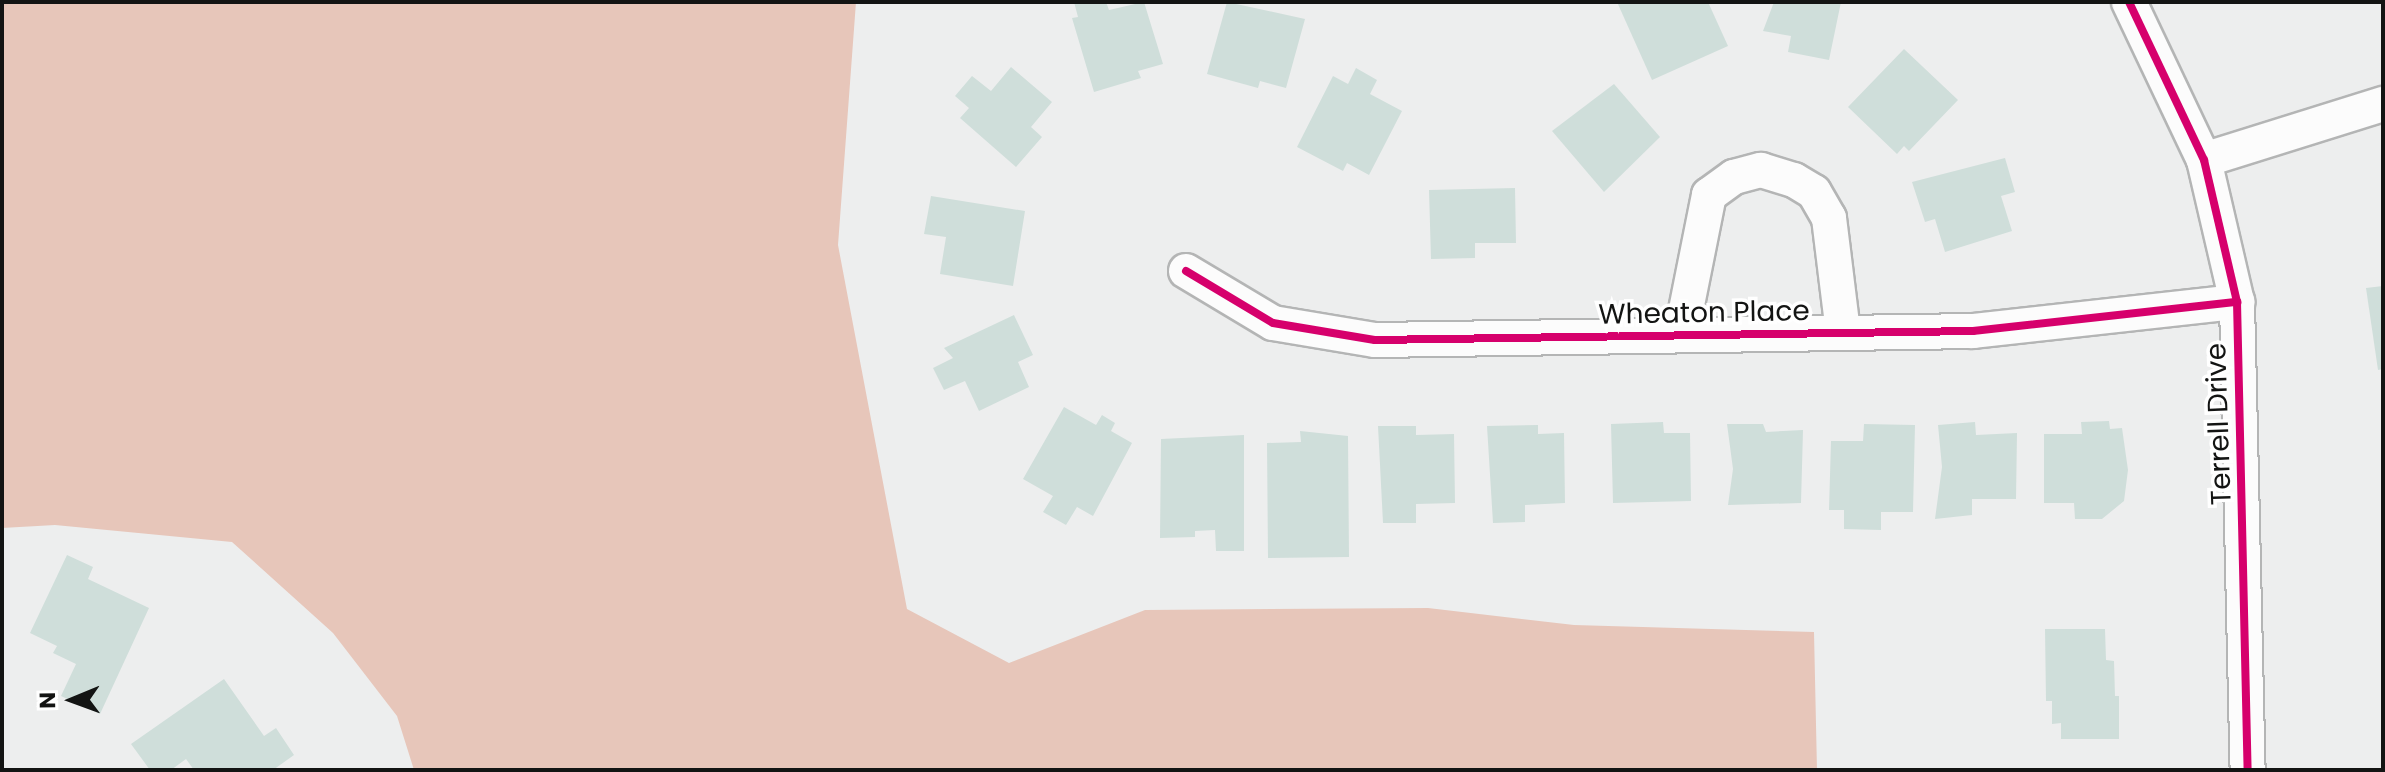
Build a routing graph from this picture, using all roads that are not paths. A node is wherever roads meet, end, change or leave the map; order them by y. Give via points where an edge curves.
1 (2129, 2) edge
2 (2383, 104) edge
3 (2204, 160) junction
4 (1186, 271) dead end
5 (2237, 302) junction
6 (1843, 332) junction
7 (1681, 335) junction
8 (2248, 770) edge

1 - 3 street, Terrell Drive
2 - 3 street
3 - 5 street, Terrell Drive
4 - 7 street, Wheaton Place via 1273,323 1375,340
5 - 6 street, Wheaton Place via 1973,331
5 - 8 street, Terrell Drive
6 - 7 street, Wheaton Place
6 - 7 street via 1829,218 1814,192 1761,170 1734,177 1709,195

